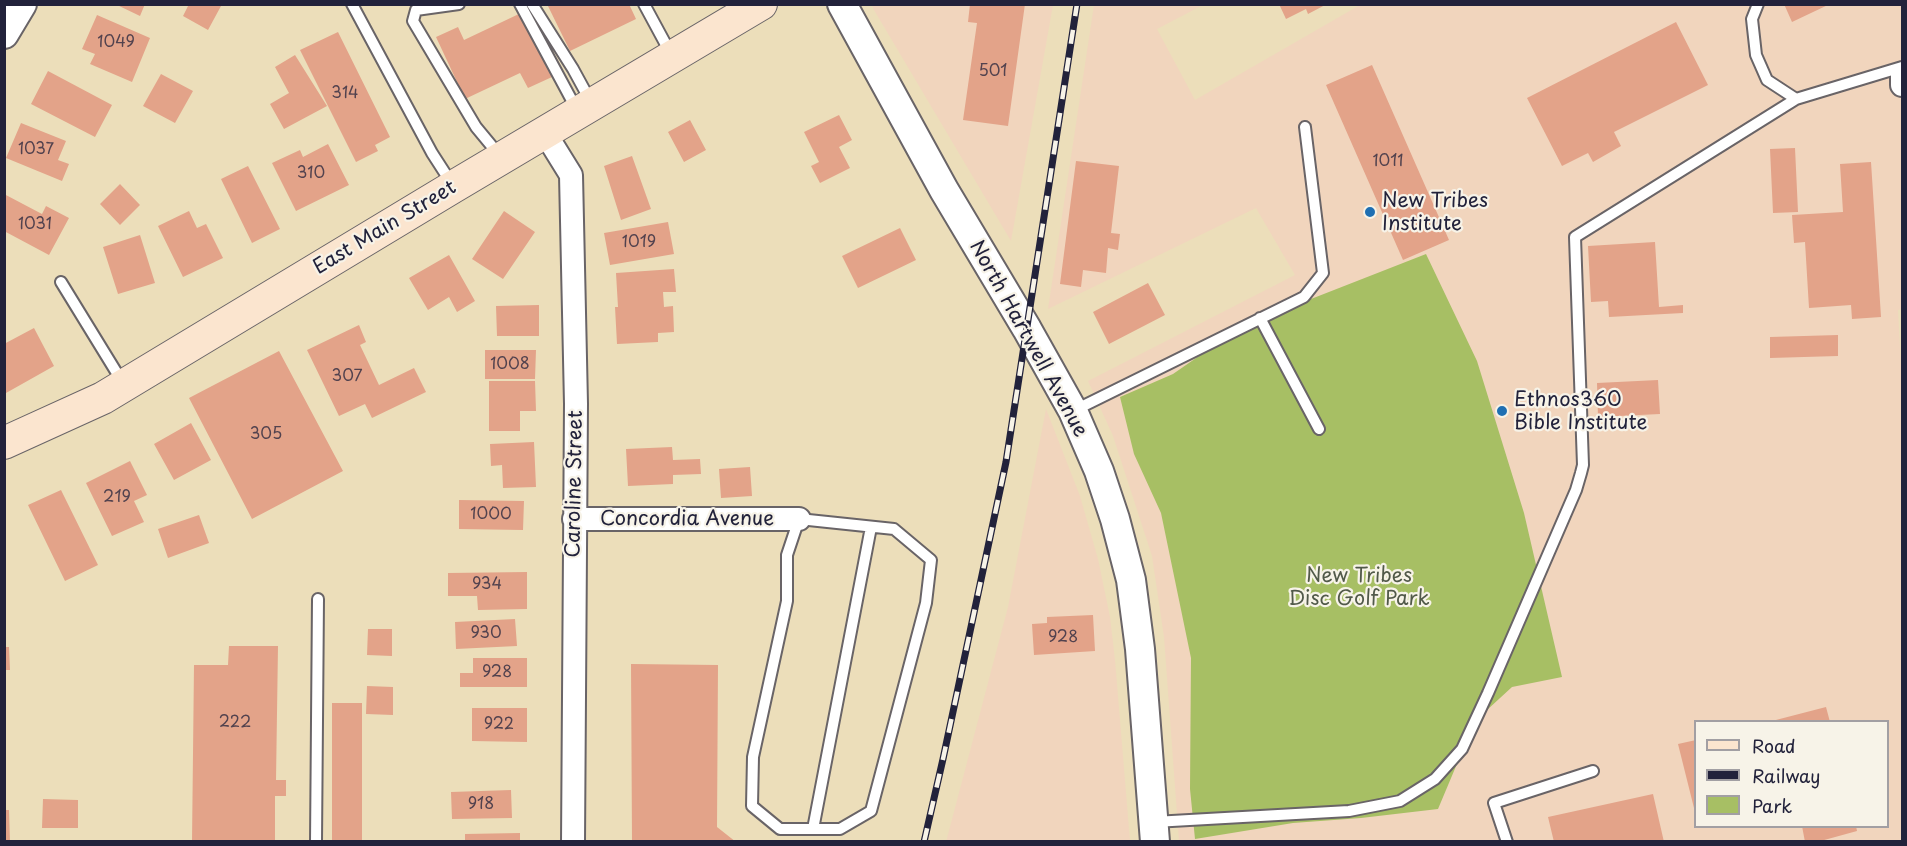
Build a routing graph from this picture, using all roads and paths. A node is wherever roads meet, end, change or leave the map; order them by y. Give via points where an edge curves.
1 (22, 4) edge
2 (352, 4) edge
3 (459, 4) edge
4 (520, 4) edge
5 (532, 4) edge
6 (644, 4) edge
7 (842, 4) edge
8 (1758, 4) edge
9 (753, 6) edge
10 (4, 34) edge
11 (672, 57) junction
12 (1902, 67) edge
13 (1902, 75) edge
14 (1902, 85) edge
15 (1796, 99) junction
16 (586, 109) junction
17 (1305, 127) dead end
18 (545, 133) junction
19 (501, 158) junction
20 (453, 187) junction
21 (61, 282) dead end
22 (1260, 318) junction
23 (125, 386) junction
24 (1073, 411) junction
25 (1319, 429) dead end
26 (4, 443) edge
27 (574, 519) junction
28 (799, 519) junction
29 (871, 527) junction
30 (318, 599) dead end
31 (1593, 771) dead end
32 (813, 829) junction
33 (1155, 832) edge
34 (316, 842) edge
35 (573, 842) edge
36 (1506, 842) edge

1 - 10 street
2 - 20 lane
3 - 19 lane via 416,10 412,21 476,127
4 - 16 lane
5 - 16 lane via 573,69
6 - 11 lane
7 - 24 street, North Hartwell Avenue via 944,190
8 - 15 lane via 1752,19 1756,55 1767,80
9 - 11 main road, East Main Street
11 - 16 main road, East Main Street
12 - 15 lane
13 - 14 street
15 - 33 lane via 1575,237 1583,465 1576,490 1462,749 1435,779 1400,801 1349,811
16 - 18 main road, East Main Street
17 - 22 lane via 1323,273 1304,297
18 - 19 main road, East Main Street
18 - 27 street, Caroline Street via 571,175 576,404
19 - 20 main road, East Main Street
20 - 23 main road, East Main Street
21 - 23 lane
22 - 24 lane
22 - 25 lane
23 - 26 main road, East Main Street
24 - 33 street, North Hartwell Avenue via 1100,471 1131,580
27 - 28 street, Concordia Avenue
27 - 35 street, Caroline Street
28 - 29 lane
28 - 32 lane via 787,555 787,601 753,757 752,806 780,830
29 - 32 lane
29 - 32 lane via 894,530 931,560 926,603 871,811 840,829
30 - 34 lane
31 - 36 lane via 1494,803

